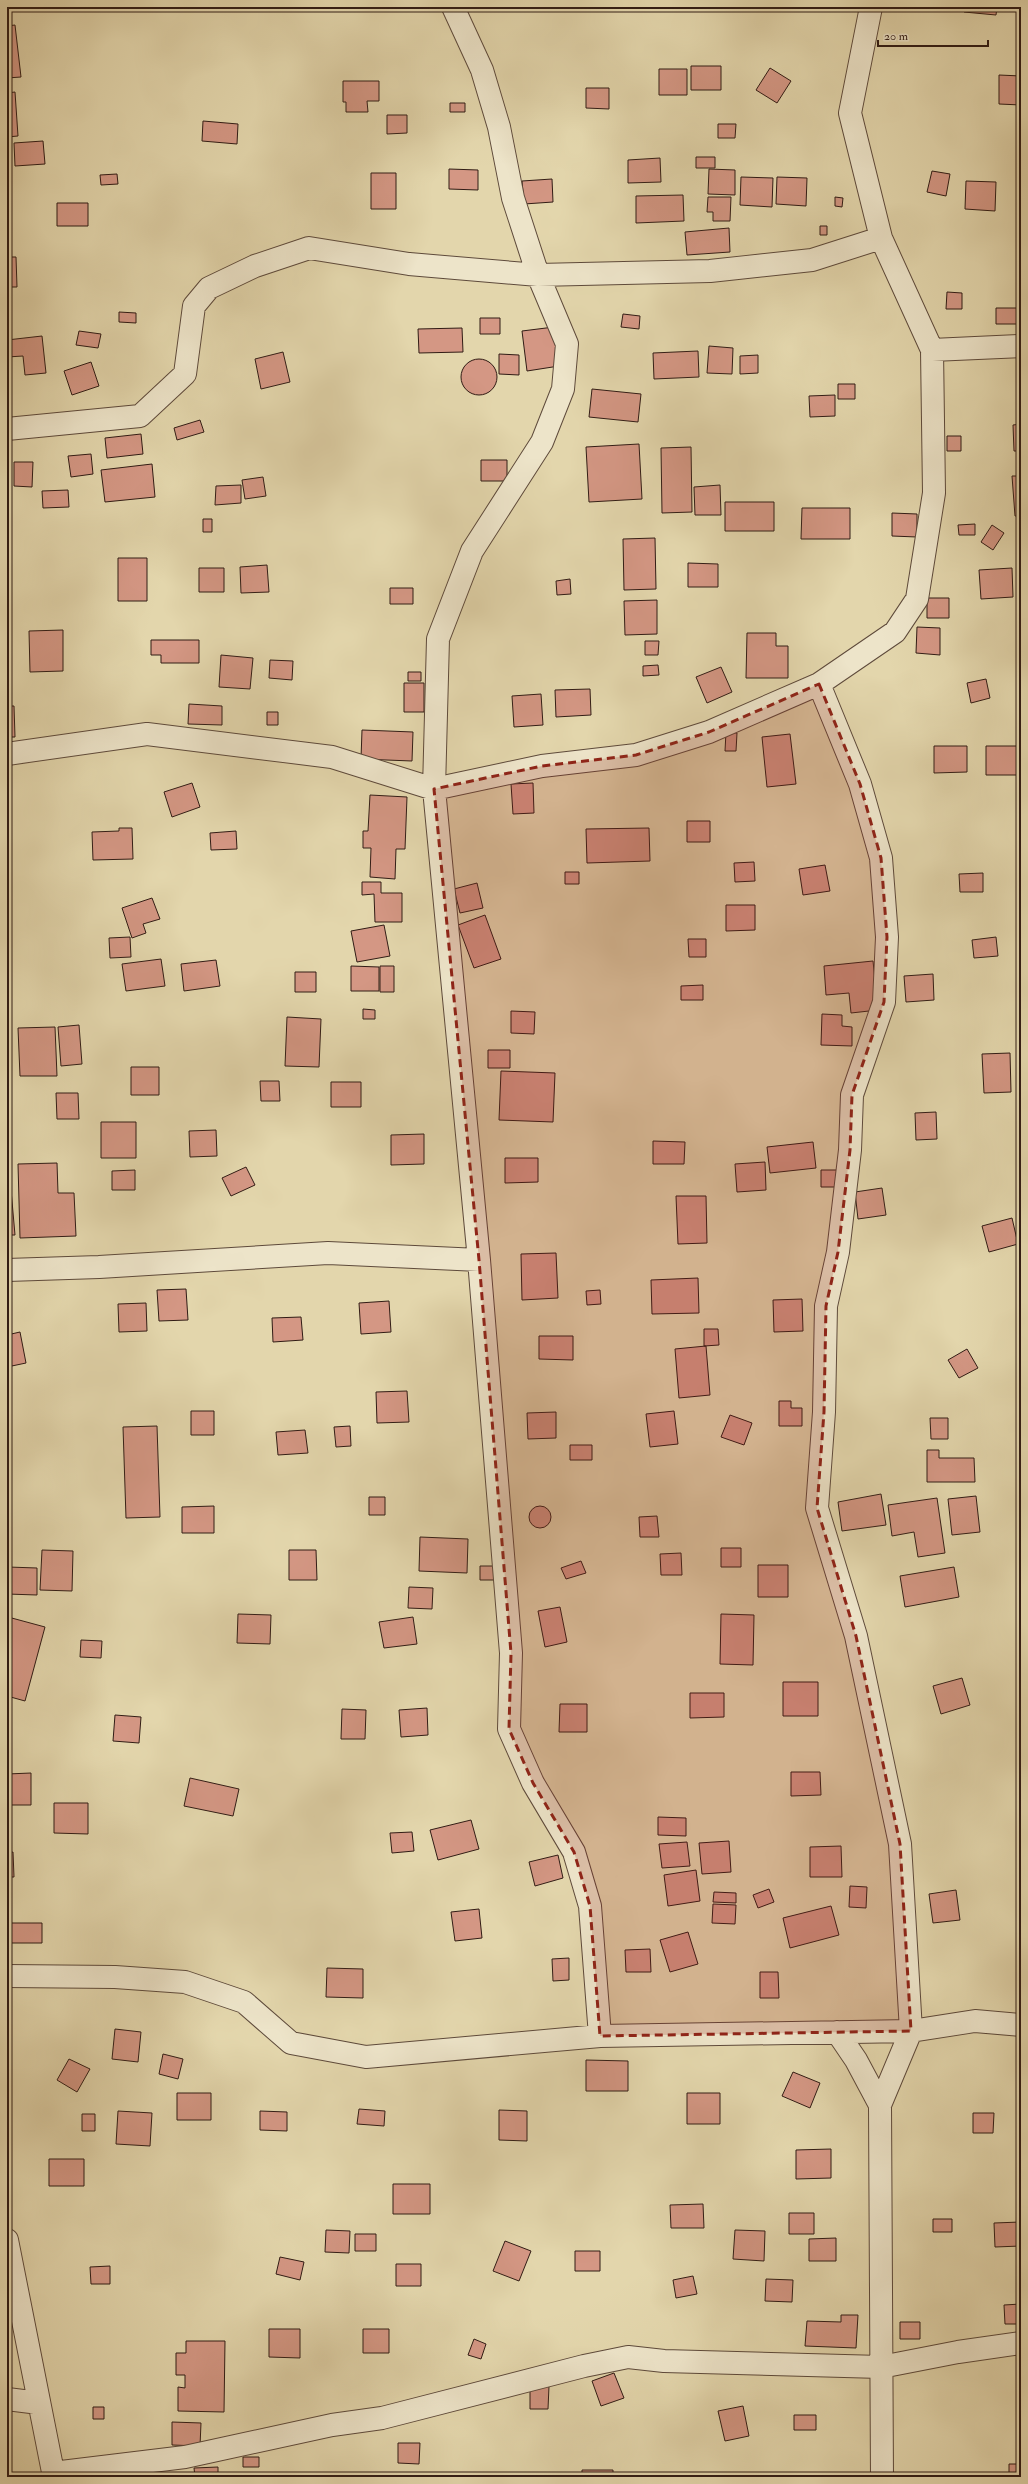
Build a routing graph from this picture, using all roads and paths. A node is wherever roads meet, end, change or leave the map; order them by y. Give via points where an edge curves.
1 (453, 7) edge
2 (871, 7) edge
3 (881, 238) junction
4 (538, 275) junction
5 (1021, 346) edge
6 (932, 350) junction
7 (7, 429) edge
8 (819, 684) junction
9 (7, 754) edge
10 (434, 789) junction
11 (479, 1260) junction
12 (7, 1270) edge
13 (7, 1976) edge
14 (1021, 2025) edge
15 (911, 2031) junction
16 (837, 2032) junction
17 (600, 2036) junction
18 (880, 2105) junction
19 (7, 2240) edge
20 (1021, 2343) edge
21 (881, 2367) junction
22 (7, 2399) edge
23 (39, 2403) junction
24 (53, 2475) edge
25 (882, 2477) edge

1 - 4 street via 482,70 499,127 513,198
2 - 3 street via 850,113
3 - 4 street via 812,260 718,270
3 - 6 street
4 - 7 street via 417,265 309,248 255,266 209,288 194,306 185,374 140,416
4 - 10 street via 567,344 563,389 542,442 472,551 438,639
5 - 6 street
6 - 8 street via 934,493 917,599 895,632
8 - 10 street via 709,732 636,755 542,766
8 - 15 street via 860,784 881,858 888,937 884,1002 852,1095 850,1150 840,1236 826,1306 824,1412 818,1508 856,1636 900,1844
9 - 10 street via 147,734 332,757
10 - 11 street
11 - 12 street via 328,1254
11 - 17 street via 511,1653 509,1728 533,1783 574,1852 590,1906
13 - 17 street via 115,1977 185,1982 244,2002 291,2043 366,2057
14 - 15 street via 974,2021
15 - 16 street
15 - 18 street
16 - 17 street
16 - 18 street via 856,2060
18 - 21 street
19 - 23 street
20 - 21 street
21 - 24 street via 664,2361 628,2357 382,2418 332,2425 185,2457
21 - 25 street
22 - 23 street
23 - 24 street

